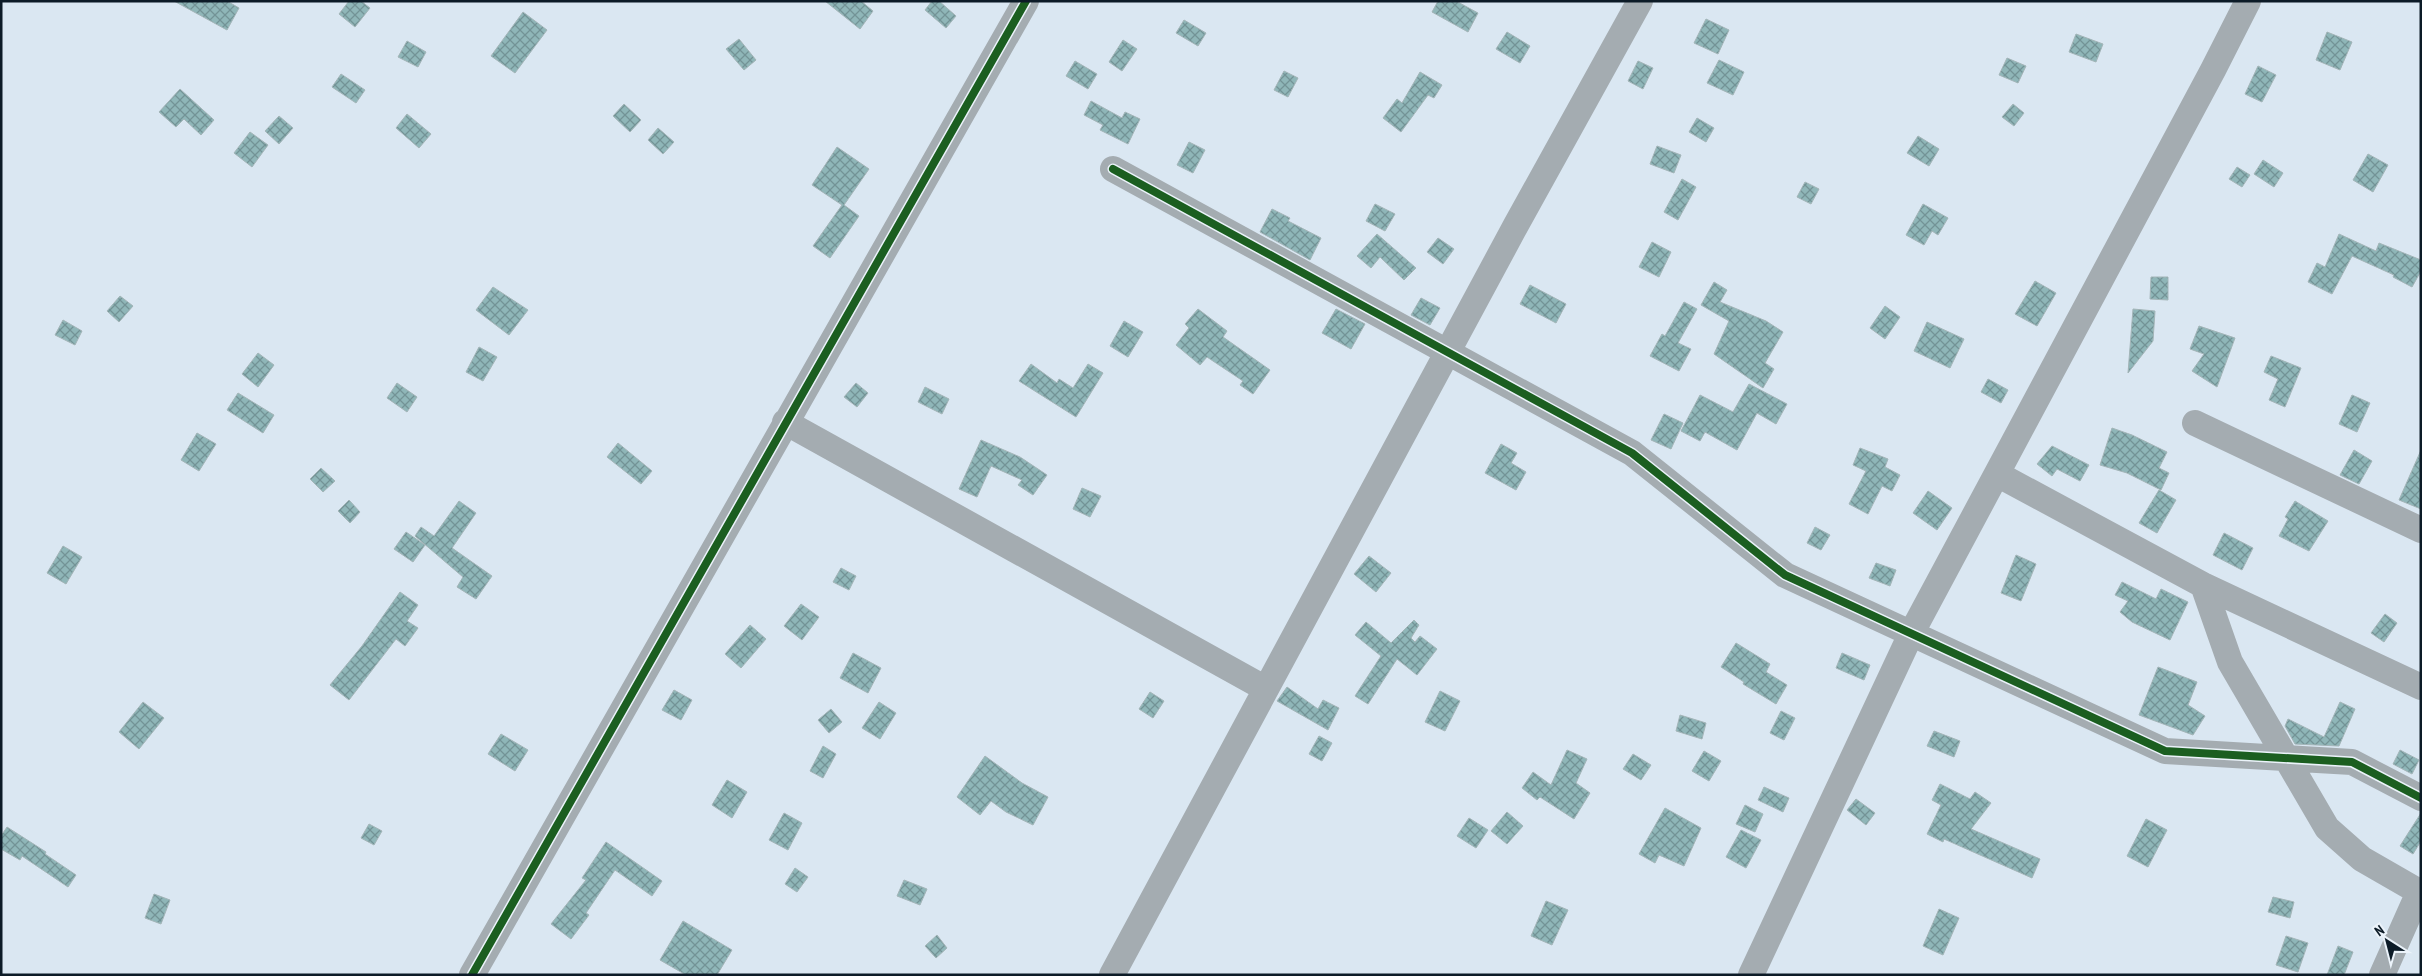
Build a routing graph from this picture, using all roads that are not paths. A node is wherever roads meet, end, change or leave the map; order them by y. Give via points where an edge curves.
1 (1026, 1) edge
2 (1640, 1) edge
3 (2248, 1) edge
4 (1113, 169) dead end
5 (1448, 352) junction
6 (786, 422) junction
7 (2194, 423) dead end
8 (1997, 474) junction
9 (2421, 530) edge
10 (2204, 585) junction
11 (1911, 634) junction
12 (2421, 687) edge
13 (1266, 689) junction
14 (2286, 758) junction
15 (2421, 798) edge
16 (2420, 893) edge
17 (472, 975) edge
18 (1112, 975) edge
19 (1751, 975) edge
20 (2382, 975) edge

1 - 6 street
2 - 5 street
3 - 8 street
4 - 5 street
5 - 11 street via 1632,453 1785,575
5 - 13 street
6 - 13 street
6 - 17 street
7 - 9 street
8 - 10 street
8 - 11 street
10 - 12 street
10 - 14 street via 2230,662
11 - 14 street via 2165,751
11 - 19 street
13 - 18 street
14 - 15 street via 2352,762
14 - 16 street via 2327,828 2362,859
16 - 20 street

